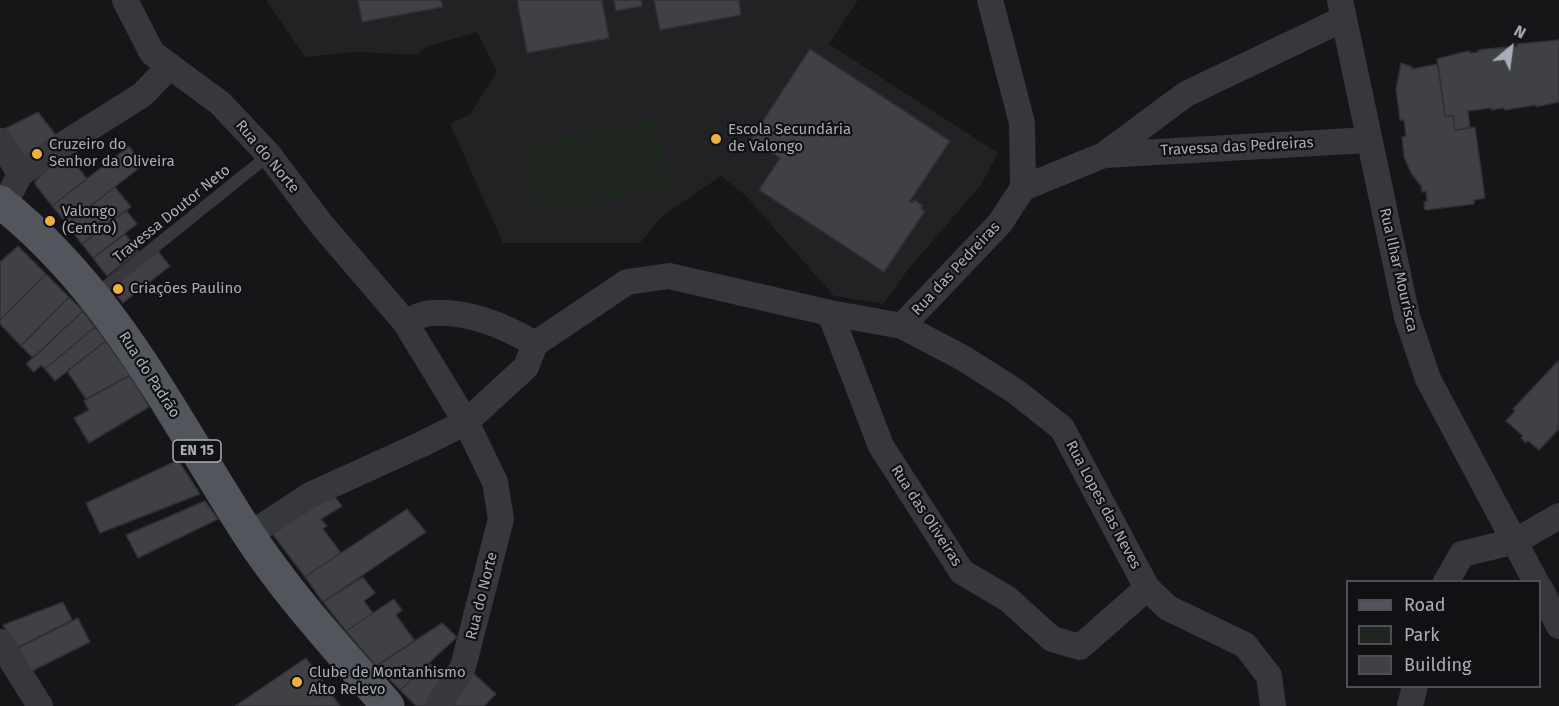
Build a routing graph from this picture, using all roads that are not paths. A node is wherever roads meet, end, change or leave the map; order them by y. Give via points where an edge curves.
1 (124, 0) edge
2 (990, 0) edge
3 (1342, 9) edge
4 (170, 66) junction
5 (1369, 140) junction
6 (0, 141) edge
7 (269, 155) junction
8 (1104, 155) junction
9 (20, 174) junction
10 (1023, 188) junction
11 (2, 204) edge
12 (94, 295) junction
13 (830, 313) junction
14 (405, 322) junction
15 (902, 326) junction
16 (535, 344) junction
17 (466, 422) junction
18 (1559, 516) edge
19 (249, 535) junction
20 (1516, 541) junction
21 (1447, 580) edge
22 (1535, 580) edge
23 (1147, 588) junction
24 (1541, 592) edge
25 (1559, 627) edge
26 (0, 642) edge
27 (1415, 688) edge
28 (40, 706) edge
29 (388, 706) edge
30 (438, 706) edge
31 (1273, 706) edge
32 (1410, 706) edge

1 - 4 street, Rua do Norte via 152,53
2 - 10 street via 1022,123
3 - 5 street, Rua Ilhar Mourisca
3 - 8 street via 1185,93
4 - 7 street, Rua do Norte via 220,103
4 - 9 street via 142,95
5 - 8 street, Travessa das Pedreiras
5 - 20 street, Rua Ilhar Mourisca via 1407,317 1428,379
6 - 9 street
7 - 12 lane, Travessa Doutor Neto
7 - 14 street, Rua do Norte via 321,224
8 - 10 street
9 - 11 street
10 - 15 street, Rua das Pedreiras via 1000,223
11 - 12 main road, Rua do Padrão / EN 15 via 57,253
12 - 19 main road, Rua do Padrão / EN 15 via 132,347
13 - 15 street, Rua das Pedreiras
13 - 16 street, Rua das Pedreiras via 669,276 627,282
13 - 23 street, Rua das Oliveiras via 881,446 962,572 1008,599 1052,639 1080,647
14 - 16 street via 430,313 467,317 508,328
14 - 17 street, Rua do Norte
15 - 23 street, Rua Lopes das Neves via 963,358 1062,428
16 - 17 street via 526,367
17 - 19 street via 310,495
17 - 30 street, Rua do Norte via 495,482 501,519 464,667
18 - 20 street
19 - 29 main road, Rua do Padrão / EN 15 via 309,616
20 - 21 street via 1462,554
20 - 22 street, Rua Ilhar Mourisca
23 - 31 street, Rua Lopes das Neves via 1168,608 1245,645 1269,676
24 - 25 street
26 - 28 street
27 - 32 street

